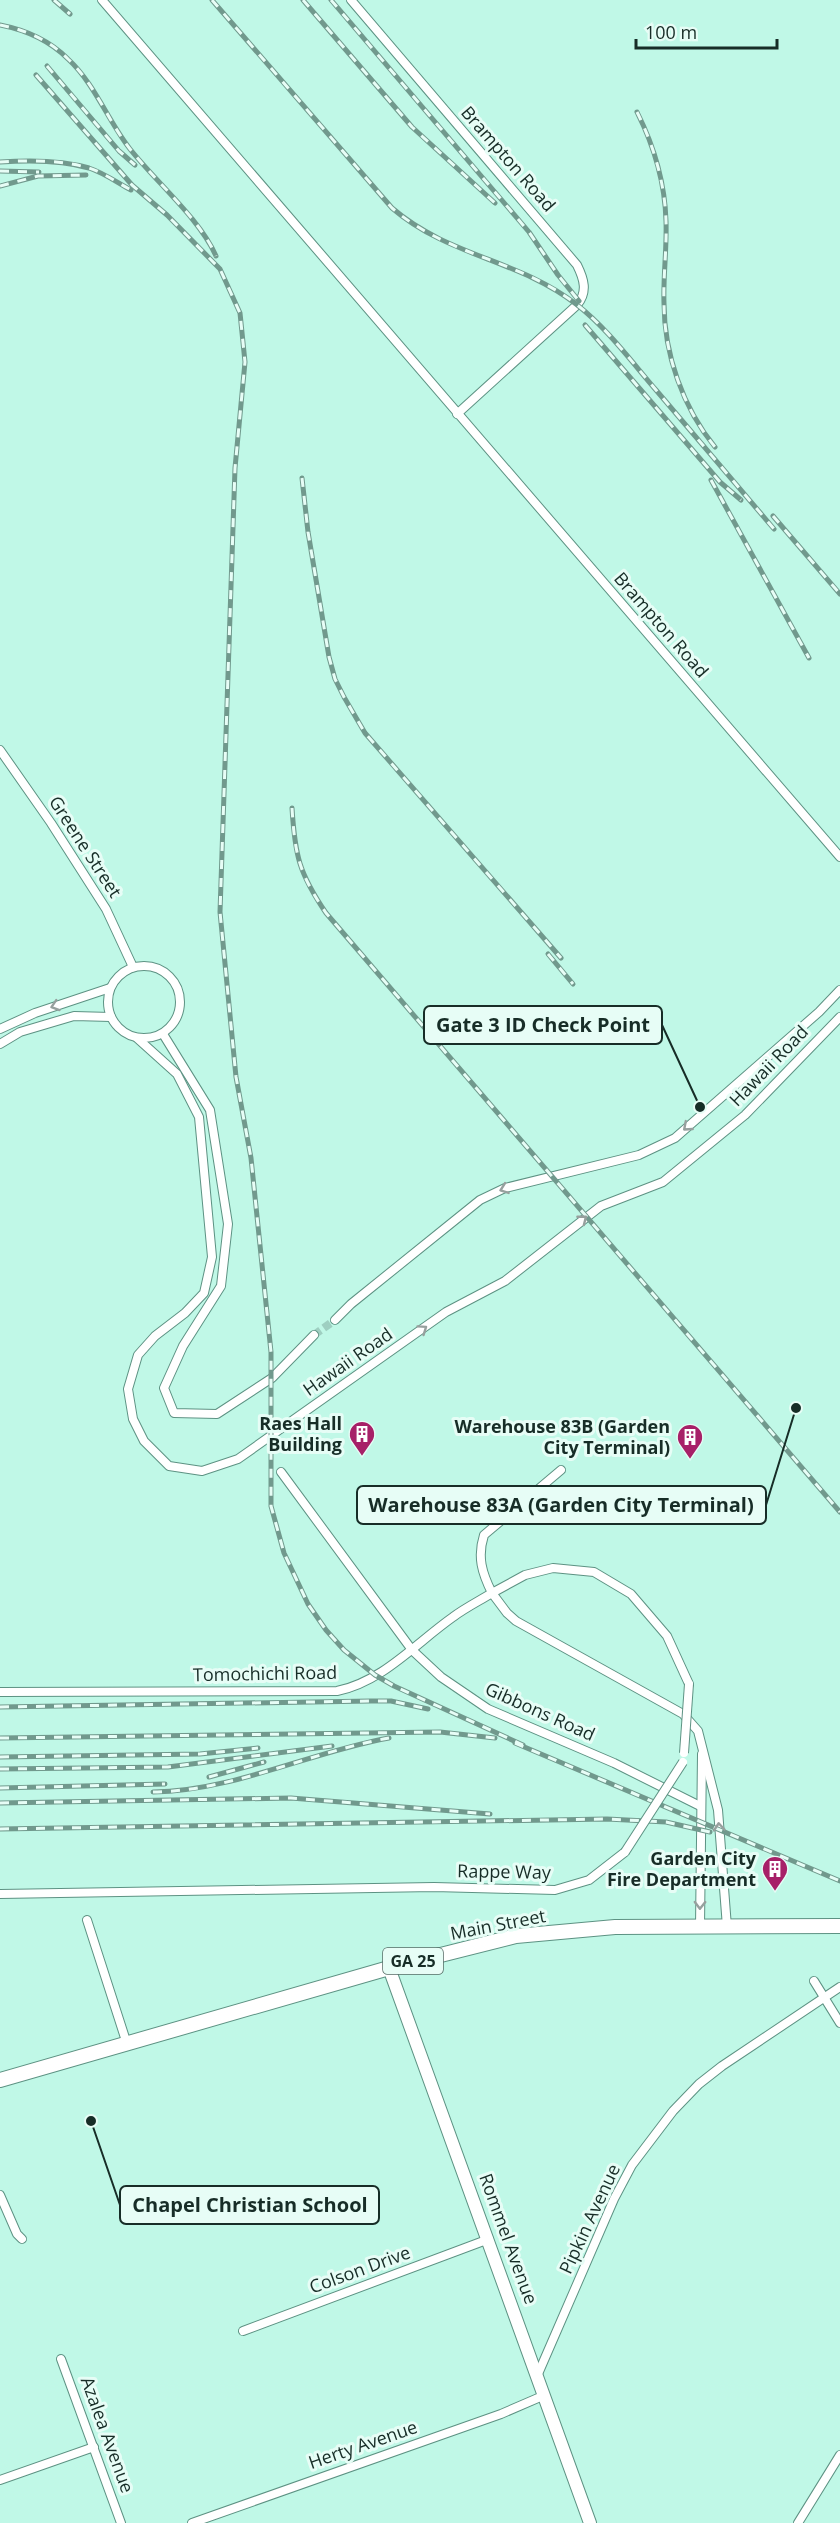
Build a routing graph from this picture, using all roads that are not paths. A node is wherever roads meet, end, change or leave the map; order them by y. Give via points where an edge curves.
1 (102, 0) edge
2 (351, 0) edge
3 (457, 414) junction
4 (0, 750) edge
5 (840, 857) edge
6 (133, 967) junction
7 (110, 988) junction
8 (840, 990) edge
9 (111, 1017) junction
10 (840, 1017) edge
11 (0, 1029) edge
12 (163, 1034) junction
13 (137, 1038) junction
14 (0, 1044) edge
15 (335, 1320) tunnel mouth
16 (315, 1335) tunnel mouth
17 (561, 1470) dead end
18 (281, 1472) dead end
19 (492, 1593) junction
20 (412, 1650) junction
21 (0, 1692) edge
22 (702, 1741) junction
23 (700, 1806) junction
24 (0, 1894) edge
25 (87, 1920) dead end
26 (840, 1926) edge
27 (700, 1927) junction
28 (727, 1927) junction
29 (389, 1968) junction
30 (814, 1981) dead end
31 (840, 1987) edge
32 (824, 1998) junction
33 (840, 2023) edge
34 (127, 2044) junction
35 (0, 2080) edge
36 (0, 2195) edge
37 (22, 2239) dead end
38 (489, 2239) junction
39 (243, 2331) dead end
40 (61, 2359) dead end
41 (538, 2374) junction
42 (545, 2395) junction
43 (94, 2447) junction
44 (840, 2455) edge
45 (0, 2480) edge
46 (121, 2523) edge
47 (192, 2523) edge
48 (590, 2523) edge
49 (798, 2523) edge

1 - 3 street, Brampton Road
2 - 3 street, Brampton Road via 578,265 584,278 584,296 577,305
3 - 5 street, Brampton Road
4 - 6 street, Greene Street via 106,909
6 - 7 street via 123,972
6 - 12 street via 156,967 171,977 180,993 178,1016
7 - 9 street
7 -> 11 street via 35,1012
8 -> 15 street, Hawaii Road via 675,1138 639,1155 505,1188 480,1200
9 - 13 street via 122,1031
9 - 14 street via 74,1016 20,1032
13 -> 10 street, Hawaii Road via 177,1074 199,1117 212,1257 204,1293 138,1355 128,1389 133,1419 144,1441 169,1466 202,1472 238,1460 446,1312 505,1281 601,1206 663,1182 745,1115
12 - 13 street
12 - 16 street, Hawaii Road via 210,1110 228,1224 221,1286 183,1346 165,1388 174,1413 217,1414 272,1377
17 - 19 street via 484,1535 480,1562
18 - 20 street, Gibbons Road
19 - 20 street, Tomochichi Road via 453,1617
19 - 22 street via 516,1621 683,1714
19 - 24 street, Rappe Way, bridge via 525,1575 553,1568 594,1572 631,1594 667,1636 689,1684 683,1757 625,1852 589,1880 555,1890 434,1887
20 - 21 street, Tomochichi Road via 370,1678 337,1691
20 - 23 street, Gibbons Road via 441,1677 488,1708
22 - 23 street
28 -> 22 street via 718,1810
23 -> 27 street
25 - 34 street
26 - 28 main road, Main Street / GA 25
27 - 28 main road, Main Street / GA 25
27 - 29 main road, Main Street / GA 25 via 615,1927 543,1933 486,1942
29 - 34 main road, Main Street / GA 25
29 - 38 street, Rommel Avenue
30 - 32 street
31 - 32 street, Pipkin Avenue
32 - 33 street
32 - 41 street, Pipkin Avenue via 751,2045 699,2084 673,2111 614,2199
34 - 35 main road, Main Street / GA 25
36 - 37 street
38 - 39 street, Colson Drive
38 - 41 street, Rommel Avenue
40 - 43 street, Azalea Avenue
41 - 42 street, Rommel Avenue
42 - 47 street, Herty Avenue
42 - 48 street, Rommel Avenue
43 - 45 street
43 - 46 street, Azalea Avenue
44 - 49 street

